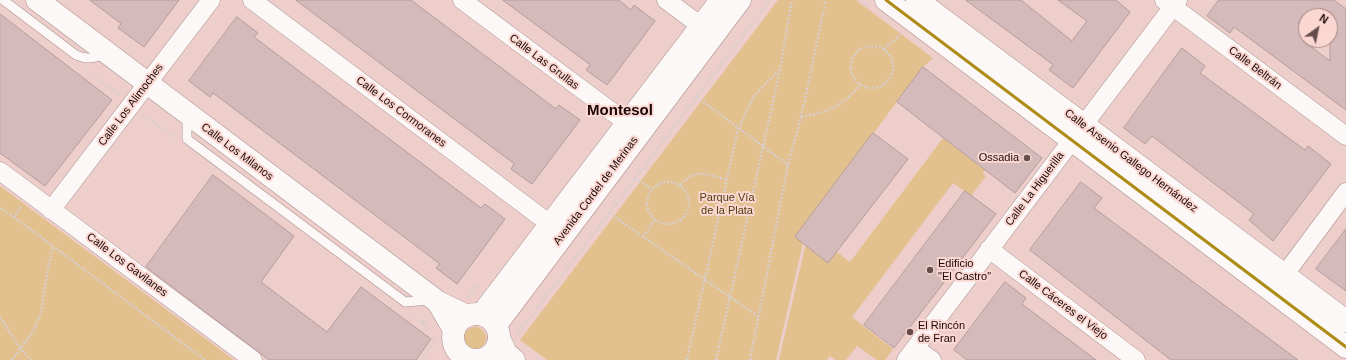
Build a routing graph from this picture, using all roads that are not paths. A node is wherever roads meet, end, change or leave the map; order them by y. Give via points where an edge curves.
1 (3, 0) edge
2 (38, 0) edge
3 (211, 0) edge
4 (252, 0) edge
5 (462, 0) edge
6 (666, 0) edge
7 (721, 0) edge
8 (740, 0) edge
9 (886, 0) edge
10 (917, 0) edge
11 (1171, 2) edge
12 (701, 26) junction
13 (108, 53) junction
14 (147, 84) junction
15 (627, 123) junction
16 (1078, 133) junction
17 (1346, 136) edge
18 (0, 171) edge
19 (1346, 193) edge
20 (51, 210) junction
21 (550, 224) junction
22 (989, 249) junction
23 (1278, 284) junction
24 (1346, 321) edge
25 (480, 344) edge
26 (1346, 346) edge
27 (911, 354) edge
28 (253, 360) edge
29 (932, 360) edge
30 (1136, 360) edge

1 - 13 lane via 76,55 93,58
2 - 13 main road, Calle Los Milanos
3 - 14 street, Calle Los Alimoches
4 - 21 street, Calle Los Cormoranes
5 - 15 street, Calle Las Grullas
6 - 12 street
7 - 12 main road, Avenida Cordel de Merinas
8 - 25 main road, Avenida Cordel de Merinas
9 - 16 main road, Calle Arsenio Gallego Hernández
10 - 16 main road, Calle Arsenio Gallego Hernández
11 - 16 street, Calle La Higuerilla
11 - 17 street, Calle Beltrán
12 - 15 main road, Avenida Cordel de Merinas
13 - 14 main road, Calle Los Milanos
14 - 20 street, Calle Los Alimoches
14 - 25 main road, Calle Los Milanos via 436,300
15 - 21 main road, Avenida Cordel de Merinas
16 - 22 street, Calle La Higuerilla
16 - 23 main road, Calle Arsenio Gallego Hernández
18 - 20 street, Calle Los Gavilanes
19 - 23 street
20 - 28 street, Calle Los Gavilanes
21 - 25 main road, Avenida Cordel de Merinas
22 - 27 street, Calle La Higuerilla
22 - 30 street, Calle Cáceres el Viejo
23 - 24 main road, Calle Arsenio Gallego Hernández
23 - 26 main road, Calle Arsenio Gallego Hernández
27 - 29 street

